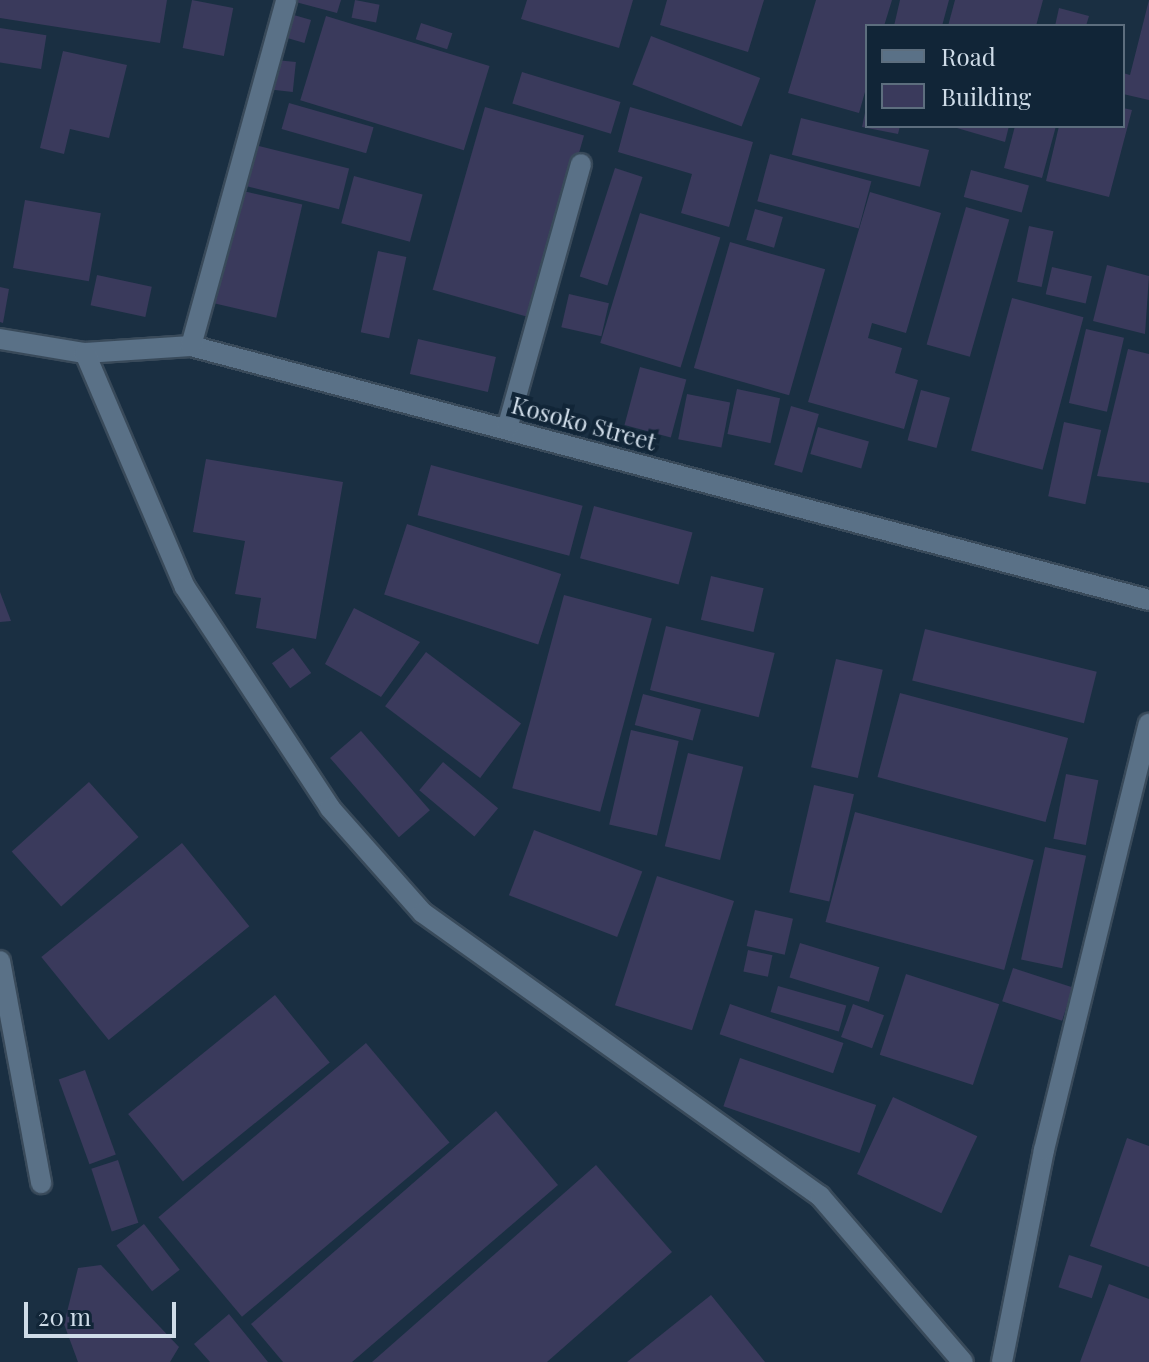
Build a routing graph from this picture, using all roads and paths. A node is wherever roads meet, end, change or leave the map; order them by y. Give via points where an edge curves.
1 (286, 0) edge
2 (581, 164) dead end
3 (0, 339) edge
4 (191, 346) junction
5 (85, 353) junction
6 (507, 429) junction
7 (1149, 600) edge
8 (1149, 724) edge
9 (0, 961) edge
10 (41, 1183) dead end
11 (963, 1362) edge
12 (1002, 1362) edge

1 - 4 street
2 - 6 street
3 - 5 street, Kosoko Street
4 - 5 street, Kosoko Street
4 - 6 street, Kosoko Street
5 - 11 street via 185,587 330,808 423,913 820,1196
6 - 7 street, Kosoko Street
8 - 12 street via 1044,1150
9 - 10 street

